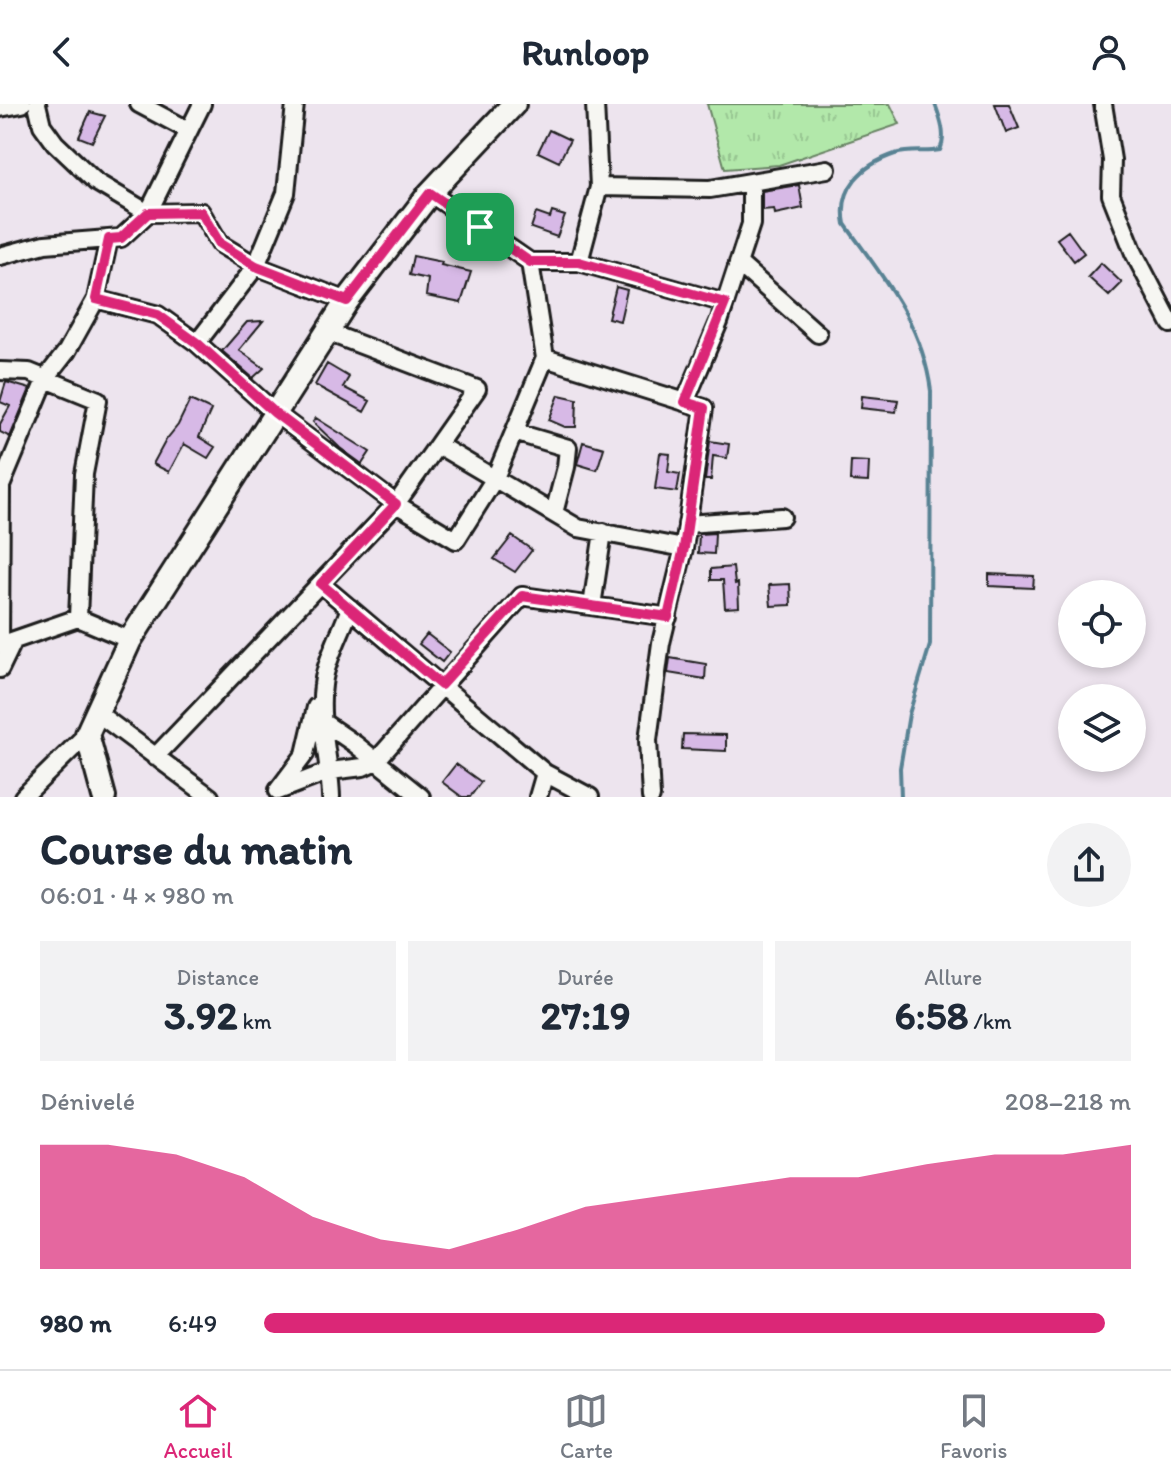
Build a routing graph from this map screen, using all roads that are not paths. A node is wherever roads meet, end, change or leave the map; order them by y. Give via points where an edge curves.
1 (22, 104) edge
2 (37, 104) edge
3 (139, 104) edge
4 (202, 104) edge
5 (295, 104) edge
6 (514, 104) edge
7 (595, 104) edge
8 (1103, 104) edge
9 (0, 108) edge
10 (188, 130) junction
11 (827, 169) dead end
12 (751, 182) junction
13 (599, 187) junction
14 (430, 193) junction
15 (148, 213) junction
16 (109, 239) junction
17 (0, 256) edge
18 (530, 262) junction
19 (579, 262) junction
20 (738, 263) junction
21 (256, 266) junction
22 (96, 299) junction
23 (347, 301) junction
24 (725, 303) junction
25 (1171, 324) edge
26 (327, 332) junction
27 (818, 334) dead end
28 (197, 343) junction
29 (545, 358) junction
30 (0, 371) edge
31 (46, 378) junction
32 (685, 402) junction
33 (275, 413) junction
34 (514, 432) junction
35 (438, 445) junction
36 (495, 478) junction
37 (0, 486) edge
38 (396, 504) junction
39 (554, 513) junction
40 (782, 517) dead end
41 (687, 524) junction
42 (603, 532) junction
43 (684, 548) junction
44 (321, 584) junction
45 (592, 606) junction
46 (350, 608) junction
47 (668, 617) junction
48 (78, 618) junction
49 (130, 640) junction
50 (5, 644) edge
51 (0, 669) edge
52 (441, 685) junction
53 (96, 712) junction
54 (318, 719) junction
55 (87, 734) junction
56 (155, 757) junction
57 (376, 761) junction
58 (330, 771) junction
59 (545, 773) junction
60 (274, 794) edge
61 (23, 797) edge
62 (104, 797) edge
63 (210, 797) edge
64 (331, 797) edge
65 (421, 797) edge
66 (538, 797) edge
67 (590, 797) edge
68 (651, 797) edge

1 - 9 street
2 - 15 street via 42,125 55,143 96,182
3 - 10 street
4 - 10 street
5 - 21 street via 286,193
6 - 14 main road
7 - 13 street
8 - 25 street via 1112,160 1111,195
10 - 15 street
11 - 12 street
12 - 13 street via 710,189
12 - 20 street via 751,224
13 - 19 street
14 - 18 street
14 - 23 main road
15 - 16 street via 121,238
15 - 21 street via 201,212 220,244
16 - 17 street via 45,244
16 - 22 street
18 - 19 street
18 - 29 street
19 - 24 street
20 - 24 street
20 - 27 street
21 - 23 street
21 - 28 street
22 - 28 street via 158,315
22 - 31 street
23 - 26 main road
24 - 32 street
26 - 33 main road
26 - 35 street via 477,389
28 - 33 street
29 - 32 street
29 - 34 street
30 - 31 street
31 - 37 street
31 - 48 street via 98,400 84,474
32 - 41 street via 704,408
33 - 38 street
33 - 49 main road
34 - 36 street
34 - 39 street via 568,448
35 - 36 street
35 - 38 street
36 - 38 street via 456,540
36 - 39 street
37 - 50 street
38 - 44 street
39 - 42 street via 578,528
40 - 41 street
41 - 43 street
42 - 43 street
42 - 45 street
43 - 47 street
44 - 46 street
44 - 56 street
45 - 47 street
45 - 52 street via 522,596
46 - 52 street
46 - 54 street via 323,683
47 - 68 street via 648,740
48 - 49 street
48 - 50 street
49 - 53 main road
50 - 51 street
52 - 57 street
52 - 59 street
53 - 55 main road
53 - 56 street
54 - 57 street
54 - 58 street
54 - 60 street via 305,754
55 - 61 street
55 - 62 main road
56 - 63 street
57 - 58 street
57 - 65 street
58 - 60 street
58 - 64 street
59 - 66 street
59 - 67 street

